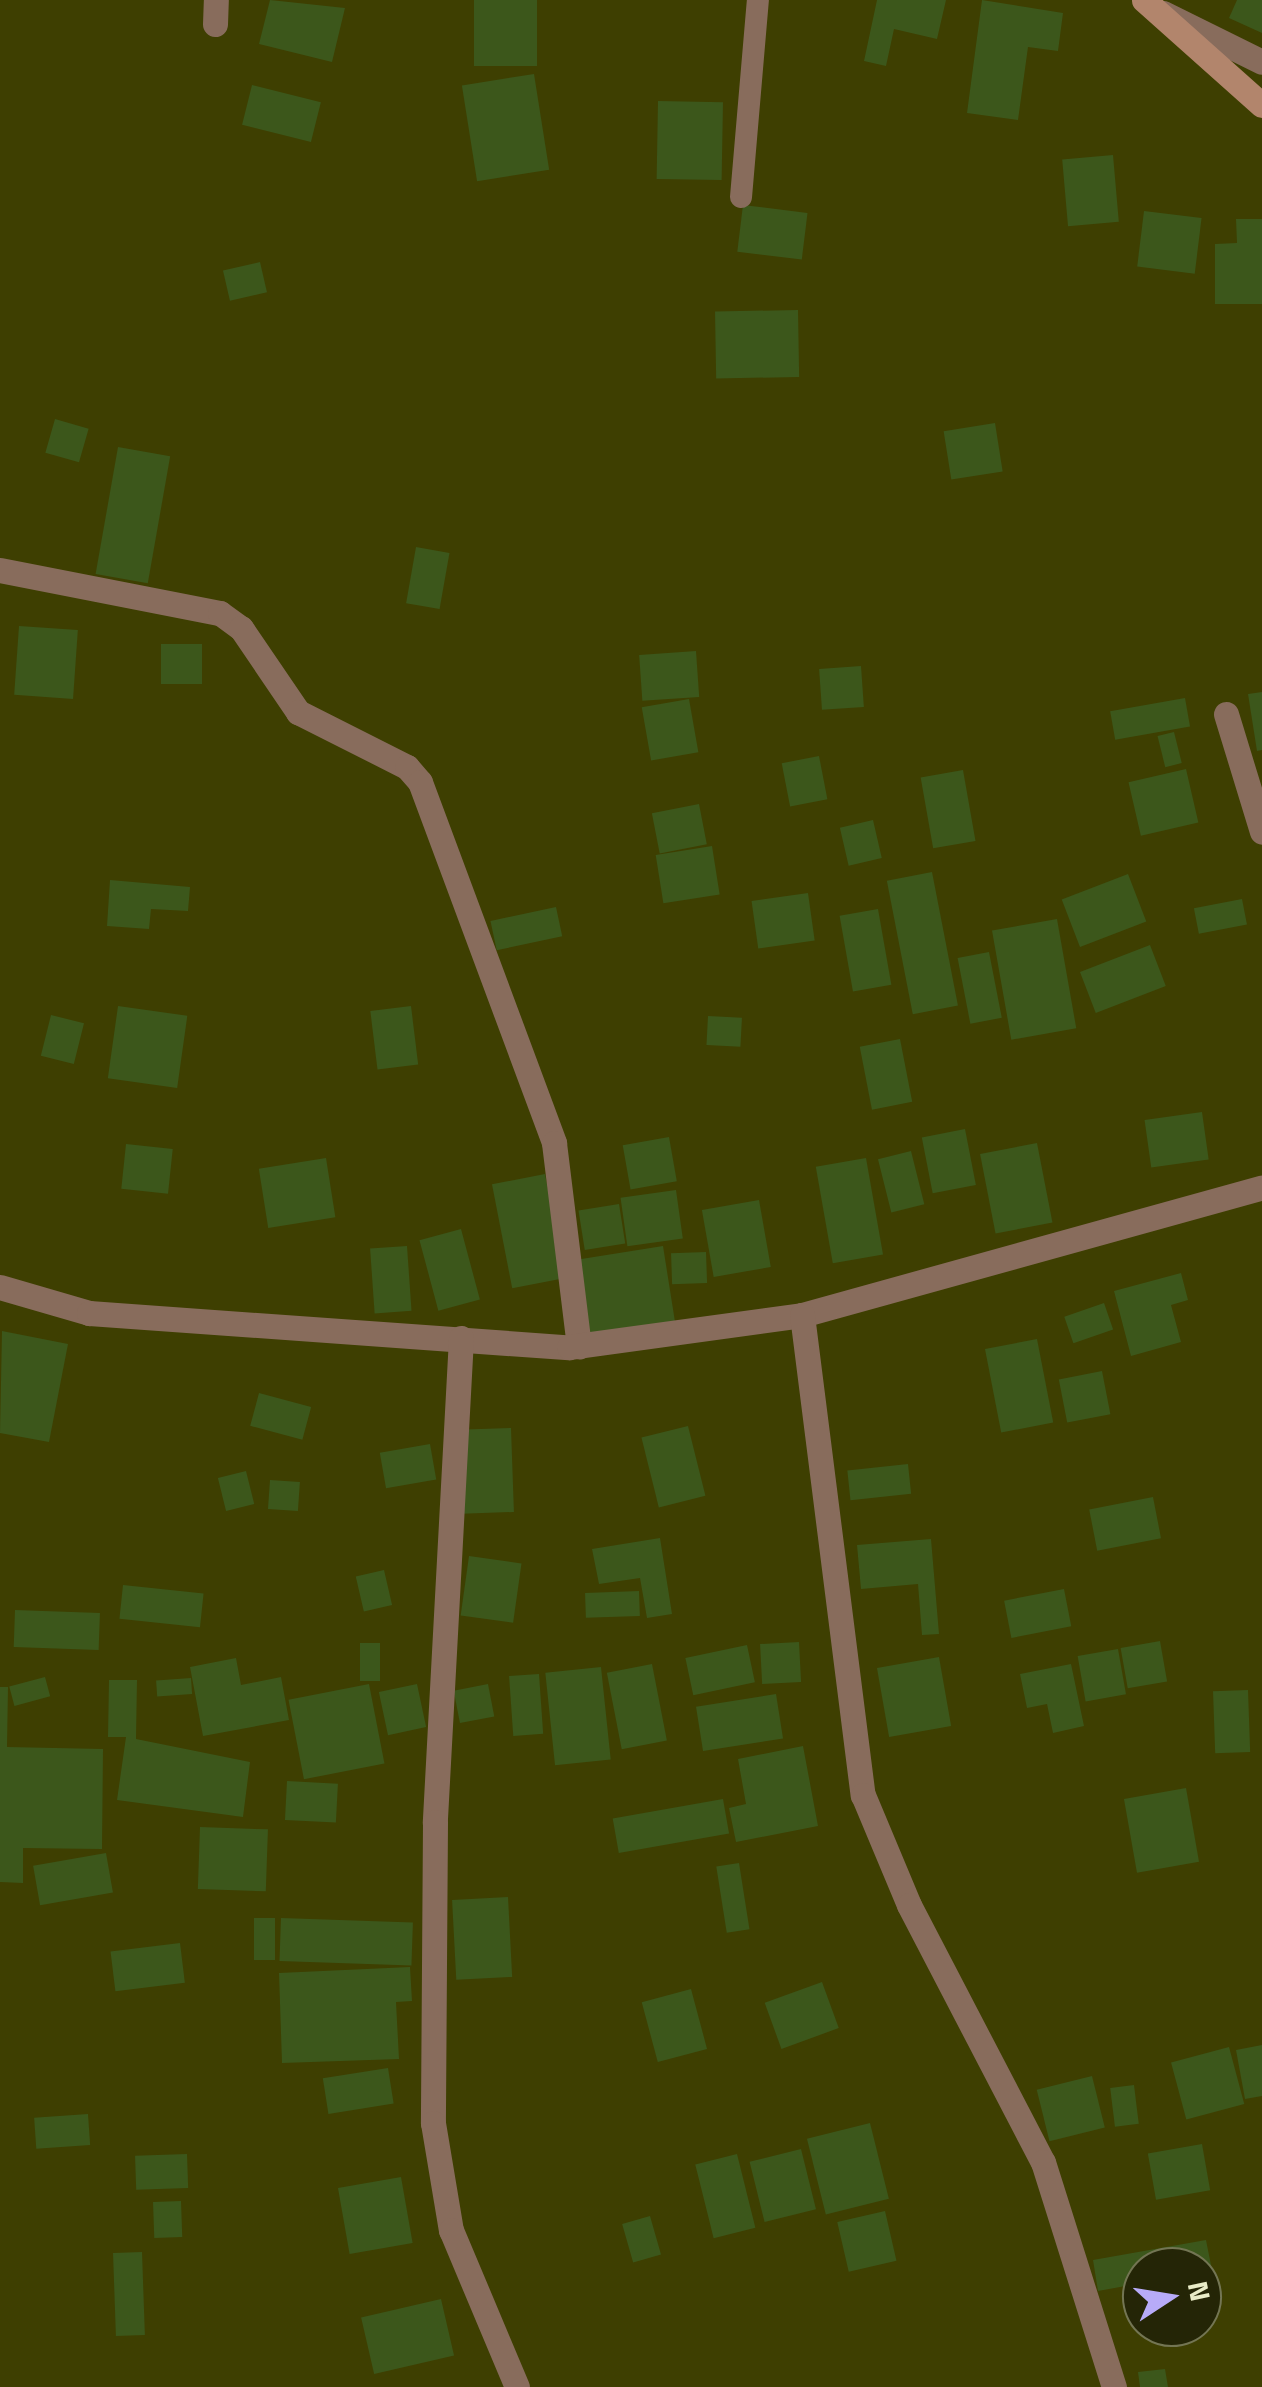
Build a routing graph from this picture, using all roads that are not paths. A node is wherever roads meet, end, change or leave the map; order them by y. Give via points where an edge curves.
1 (758, 0) edge
2 (1150, 4) edge
3 (1262, 62) edge
4 (1262, 105) edge
5 (741, 197) dead end
6 (0, 570) edge
7 (1226, 714) dead end
8 (1262, 832) edge
9 (1262, 1187) edge
10 (0, 1287) edge
11 (802, 1315) junction
12 (461, 1338) junction
13 (578, 1346) junction
14 (518, 2387) edge
15 (1114, 2387) edge

1 - 5 lane
2 - 3 street
2 - 4 main road
6 - 13 street via 220,613 241,628 298,712 407,767 420,782 554,1143
7 - 8 street
9 - 11 street
10 - 12 street via 89,1313
11 - 13 street
11 - 15 street via 863,1795 909,1905 1043,2162
12 - 13 street
12 - 14 street via 435,1822 433,2123 450,2230

